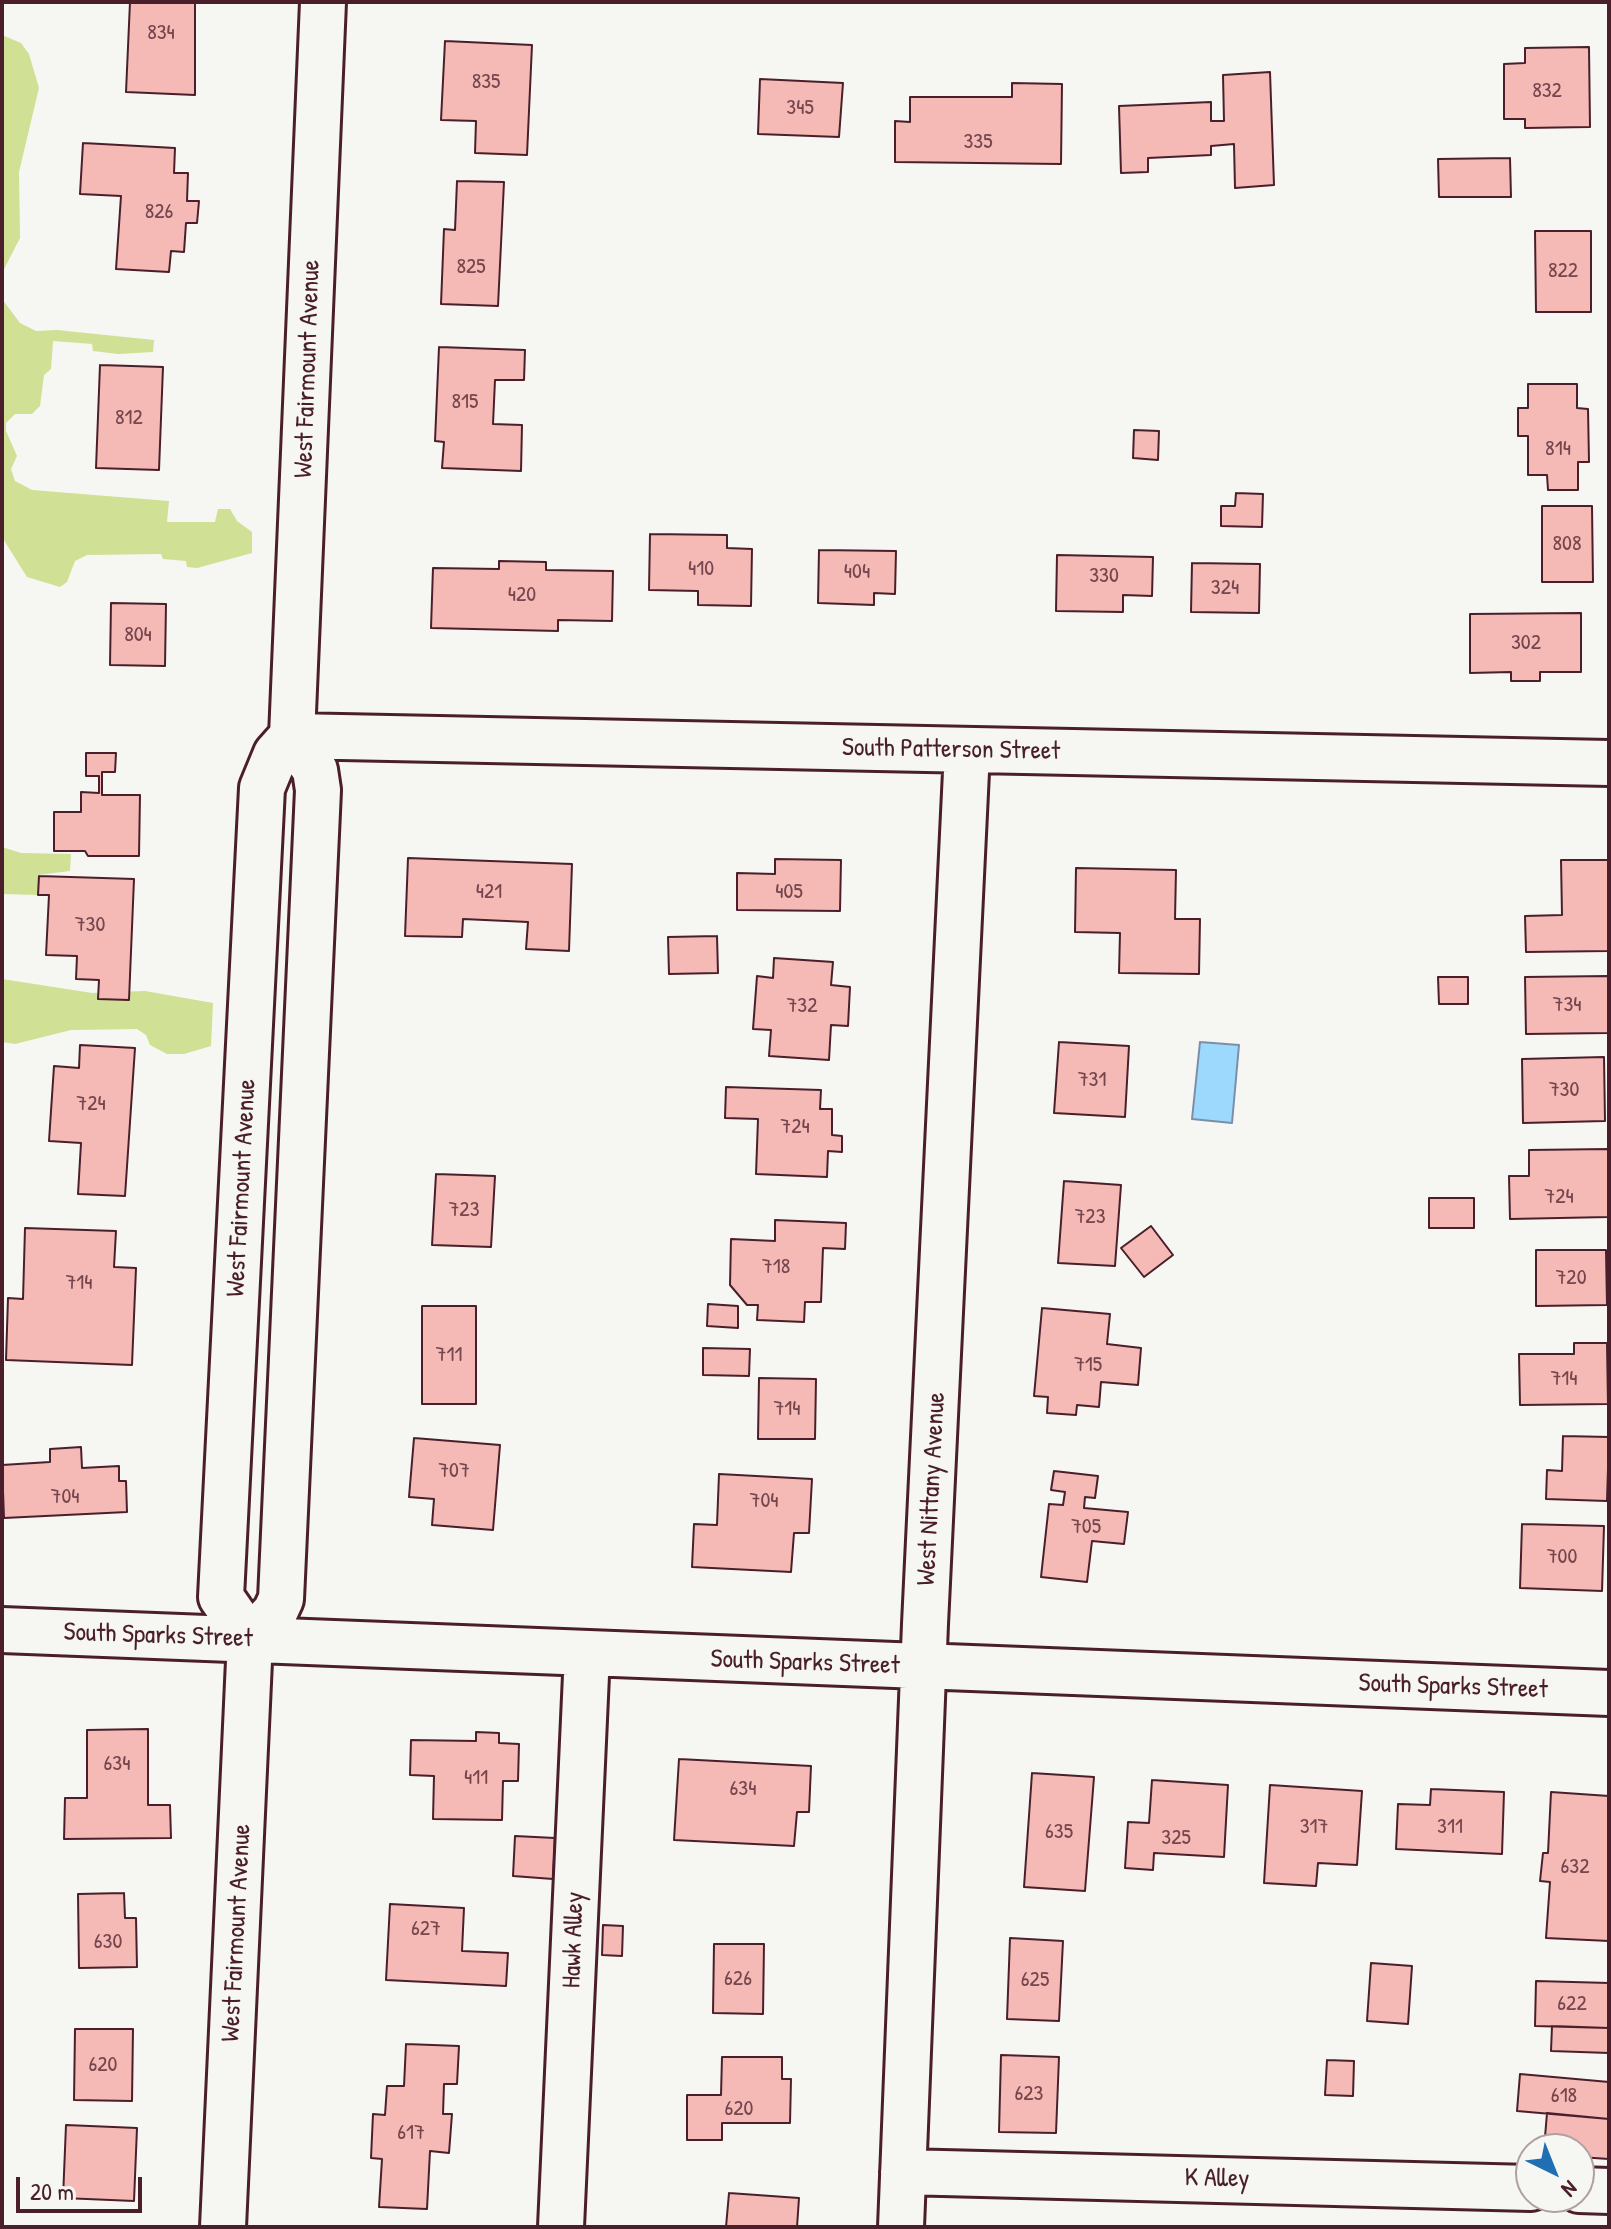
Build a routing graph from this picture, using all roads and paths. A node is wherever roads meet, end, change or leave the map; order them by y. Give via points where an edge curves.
1 (323, 2) edge
2 (292, 736) junction
3 (967, 751) junction
4 (1609, 763) edge
5 (2, 1630) edge
6 (250, 1639) junction
7 (587, 1653) junction
8 (923, 1668) junction
9 (1609, 1693) edge
10 (903, 2172) junction
11 (1515, 2188) edge
12 (223, 2227) edge
13 (561, 2227) edge
14 (901, 2227) edge

1 - 2 street, West Fairmount Avenue
2 - 3 street, South Patterson Street
2 - 6 street, West Fairmount Avenue via 276,754 262,788 221,1597
2 - 6 street via 315,770 317,821 281,1599
3 - 4 street, South Patterson Street
3 - 8 street, West Nittany Avenue
5 - 6 street, South Sparks Street
6 - 7 street, South Sparks Street
6 - 12 street, West Fairmount Avenue
7 - 8 street, South Sparks Street
7 - 13 street, Hawk Alley
8 - 9 street, South Sparks Street
8 - 10 street, West Nittany Avenue
10 - 11 street, K Alley
10 - 14 street, West Nittany Avenue

